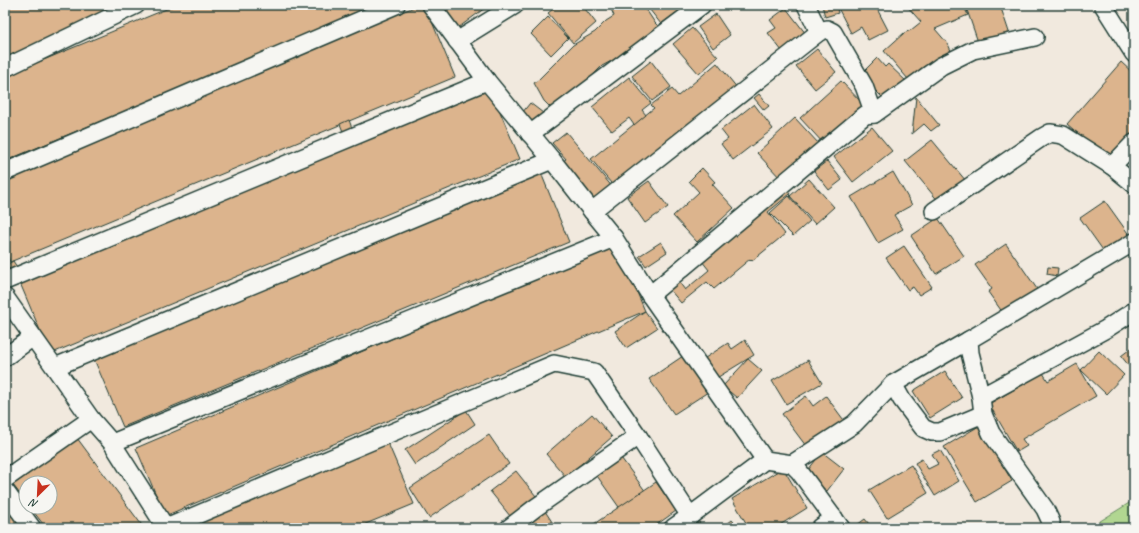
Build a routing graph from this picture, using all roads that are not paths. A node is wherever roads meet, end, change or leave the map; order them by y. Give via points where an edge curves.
1 (136, 5) edge
2 (396, 5) edge
3 (431, 5) edge
4 (515, 5) edge
5 (702, 5) edge
6 (806, 5) edge
7 (1103, 5) edge
8 (819, 32) junction
9 (1035, 37) dead end
10 (457, 41) junction
11 (1134, 54) edge
12 (5, 68) edge
13 (487, 81) junction
14 (874, 114) junction
15 (530, 134) junction
16 (1134, 143) edge
17 (552, 160) junction
18 (1112, 166) junction
19 (5, 172) edge
20 (1134, 184) edge
21 (592, 211) junction
22 (934, 211) dead end
23 (614, 238) junction
24 (1134, 242) edge
25 (5, 281) edge
26 (650, 295) junction
27 (5, 297) edge
28 (1134, 312) edge
29 (33, 337) junction
30 (969, 340) junction
31 (5, 357) edge
32 (56, 367) junction
33 (893, 384) junction
34 (981, 397) junction
35 (983, 414) junction
36 (91, 419) junction
37 (638, 436) junction
38 (112, 443) junction
39 (765, 460) junction
40 (792, 464) junction
41 (5, 479) edge
42 (5, 491) edge
43 (690, 516) junction
44 (838, 523) edge
45 (32, 528) edge
46 (166, 528) edge
47 (509, 528) edge
48 (673, 528) edge
49 (820, 528) edge
50 (1050, 528) edge

1 - 12 street
2 - 19 street
3 - 10 street
4 - 10 street
5 - 15 street
6 - 8 street
7 - 11 street
8 - 14 street via 827,29 833,32 864,86
8 - 21 street
9 - 14 street via 973,50 941,66
10 - 13 street
13 - 15 street
13 - 25 street
14 - 26 street via 865,115
15 - 17 street
16 - 18 street
17 - 21 street
17 - 32 street
18 - 20 street
18 - 22 street via 1063,135 1050,133
21 - 23 street
23 - 26 street
23 - 38 street
24 - 30 street
26 - 39 street
27 - 29 street
28 - 34 street
29 - 31 street
29 - 32 street
30 - 33 street
30 - 34 street
32 - 36 street
33 - 35 street via 923,428 932,432 940,432
33 - 40 street via 854,424
34 - 35 street
35 - 50 street via 991,432 1045,509 1051,522
36 - 38 street
36 - 41 street
37 - 43 street
37 - 46 street via 594,372 554,364
37 - 47 street
38 - 46 street
39 - 40 street
39 - 43 street
40 - 44 street
42 - 45 street
43 - 48 street
44 - 49 street

